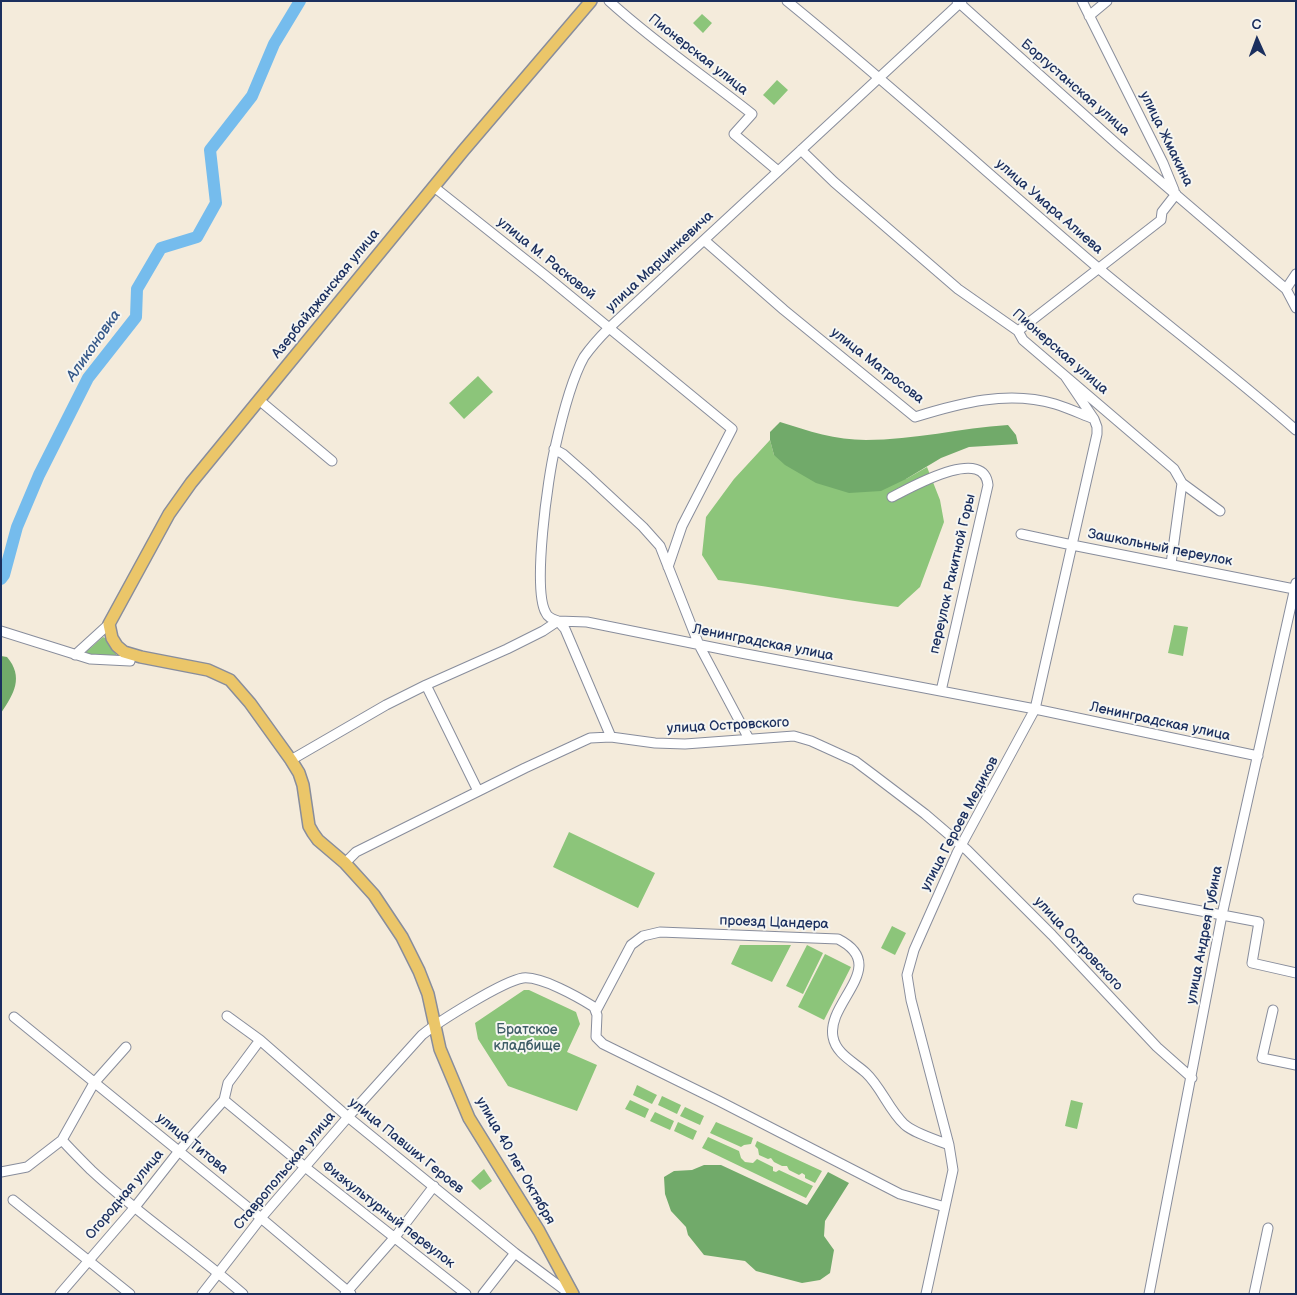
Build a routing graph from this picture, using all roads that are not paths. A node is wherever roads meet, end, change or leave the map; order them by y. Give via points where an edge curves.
1 (591, 1) edge
2 (609, 1) edge
3 (788, 1) edge
4 (1082, 1) edge
5 (1107, 1) edge
6 (959, 2) edge
7 (1089, 16) junction
8 (880, 77) junction
9 (801, 150) junction
10 (778, 171) junction
11 (434, 187) junction
12 (1176, 194) junction
13 (704, 240) junction
14 (1100, 268) junction
15 (1296, 274) edge
16 (1286, 289) junction
17 (1296, 308) edge
18 (608, 328) junction
19 (1018, 331) junction
20 (1065, 376) junction
21 (259, 400) junction
22 (1094, 419) junction
23 (1296, 430) edge
24 (554, 449) junction
25 (332, 461) dead end
26 (1182, 483) junction
27 (892, 497) dead end
28 (1220, 511) dead end
29 (1021, 534) dead end
30 (1072, 545) junction
31 (1171, 564) junction
32 (668, 567) junction
33 (1295, 586) edge
34 (558, 621) junction
35 (109, 624) junction
36 (1, 631) edge
37 (699, 645) junction
38 (75, 655) junction
39 (131, 655) junction
40 (426, 685) junction
41 (941, 692) junction
42 (1035, 710) junction
43 (611, 737) junction
44 (749, 740) junction
45 (1258, 756) junction
46 (291, 760) junction
47 (478, 791) junction
48 (961, 845) junction
49 (345, 863) junction
50 (1138, 899) dead end
51 (1222, 915) junction
52 (1296, 973) edge
53 (1273, 1010) dead end
54 (596, 1011) junction
55 (227, 1016) dead end
56 (14, 1017) dead end
57 (434, 1025) junction
58 (260, 1040) junction
59 (126, 1047) dead end
60 (1296, 1065) edge
61 (1192, 1078) junction
62 (94, 1083) junction
63 (224, 1100) junction
64 (348, 1117) junction
65 (62, 1140) junction
66 (949, 1145) junction
67 (179, 1151) junction
68 (305, 1168) junction
69 (1, 1172) edge
70 (434, 1186) junction
71 (13, 1200) dead end
72 (135, 1207) junction
73 (945, 1207) junction
74 (261, 1218) junction
75 (1268, 1228) dead end
76 (395, 1237) junction
77 (515, 1253) junction
78 (89, 1260) junction
79 (219, 1273) junction
80 (348, 1293) edge
81 (60, 1294) edge
82 (130, 1294) edge
83 (202, 1294) edge
84 (243, 1294) edge
85 (466, 1294) edge
86 (483, 1294) edge
87 (571, 1294) edge
88 (926, 1294) edge
89 (1149, 1294) edge
90 (1254, 1294) edge

1 - 11 main road, Азербайджанская улица
2 - 10 street, Пионерская улица via 663,47 752,114 734,134
3 - 8 street, улица Умара Алиева
4 - 7 street, улица Жмакина
5 - 7 street
6 - 8 street, улица Марцинкевича
6 - 12 street, Боргустанская улица
7 - 12 street, улица Жмакина
8 - 9 street, улица Марцинкевича
8 - 14 street, улица Умара Алиева
9 - 10 street, улица Марцинкевича
9 - 19 street, Пионерская улица via 958,289
10 - 13 street, улица Марцинкевича
11 - 18 street, улица М. Расковой
11 - 21 main road, Азербайджанская улица
12 - 14 street via 1162,212 1161,220
12 - 16 street, улица Жмакина
13 - 18 street, улица Марцинкевича
13 - 22 street, улица Матросова via 915,417 957,404 1005,397 1055,404
14 - 19 street
14 - 23 street, улица Умара Алиева
15 - 16 street
16 - 17 street, улица Жмакина
18 - 24 street, улица Марцинкевича via 584,358
18 - 32 street, улица М. Расковой via 732,429 682,526
19 - 20 street, Пионерская улица via 1023,340
20 - 22 street
20 - 26 street, Пионерская улица via 1174,469
21 - 25 street
21 - 35 main road, Азербайджанская улица via 169,514
22 - 30 street, улица Героев Медиков via 1097,434
24 - 32 street via 643,527 660,546
24 - 34 street, улица Марцинкевича via 539,571 544,610
26 - 28 street, Пионерская улица
26 - 31 street
27 - 41 street, переулок Ракитной Горы via 931,477 960,469 977,469 987,477 988,485
29 - 30 street, Зашкольный переулок
30 - 31 street, Зашкольный переулок
30 - 42 street, улица Героев Медиков
31 - 33 street, Зашкольный переулок
32 - 37 street
33 - 45 street, улица Андрея Губина
34 - 37 street, Ленинградская улица via 587,622
34 - 40 street via 507,649
34 - 43 street, улица Марцинкевича via 565,629
35 - 38 street
35 - 39 main road via 117,646
36 - 38 street
37 - 41 street, Ленинградская улица
37 - 44 street
38 - 39 street via 130,661
39 - 46 main road, улица 40 лет Октября via 190,665 226,678 237,686
40 - 46 street
40 - 47 street
41 - 42 street, Ленинградская улица
42 - 45 street, Ленинградская улица
42 - 48 street, улица Героев Медиков
43 - 44 street, улица Островского via 685,744
43 - 47 street, улица Островского via 590,738
44 - 48 street, улица Островского via 794,736 827,747 855,761
45 - 51 street, улица Андрея Губина
46 - 49 main road, улица 40 лет Октября via 303,785 313,833
47 - 49 street, улица Островского via 356,852
48 - 61 street, улица Островского via 1157,1047
48 - 66 street, улица Героев Медиков via 914,950 907,975 910,1000
49 - 57 main road, улица 40 лет Октября via 380,902 402,937 428,994
50 - 51 street
51 - 52 street via 1260,922 1252,964
51 - 61 street, улица Андрея Губина
53 - 60 street via 1262,1058
54 - 57 street via 583,1000 546,983 523,978 500,987
54 - 66 street, проезд Цандера via 631,945 643,936 660,932 838,939 856,954 859,962 858,975 834,1019 832,1037 838,1050 867,1074 905,1125
54 - 73 street, проезд Цандера via 596,1037 603,1044 904,1196
55 - 58 street, улица Павших Героев
56 - 62 street, улица Титова
57 - 64 street, Ставропольская улица
57 - 87 main road, улица 40 лет Октября via 440,1049 470,1118 539,1232
58 - 63 street, Огородная улица via 228,1083
58 - 64 street, улица Павших Героев
59 - 62 street
61 - 89 street, улица Андрея Губина
62 - 65 street
62 - 67 street, улица Титова
63 - 67 street, Огородная улица
63 - 68 street, Физкультурный переулок
64 - 68 street, Ставропольская улица
64 - 70 street, улица Павших Героев
65 - 69 street via 27,1166
65 - 72 street
66 - 73 street, улица Героев Медиков via 953,1170
67 - 72 street, Огородная улица
67 - 74 street, улица Титова
68 - 74 street, Ставропольская улица
68 - 76 street, Физкультурный переулок
70 - 76 street
70 - 77 street, улица Павших Героев
71 - 78 street
72 - 78 street, Огородная улица
72 - 79 street
73 - 88 street, улица Героев Медиков
74 - 79 street, Ставропольская улица
74 - 80 street, улица Титова
75 - 90 street
76 - 80 street
76 - 85 street, Физкультурный переулок
77 - 86 street
77 - 87 street, улица Павших Героев
78 - 81 street, Огородная улица
78 - 82 street
79 - 83 street, Ставропольская улица
79 - 84 street

